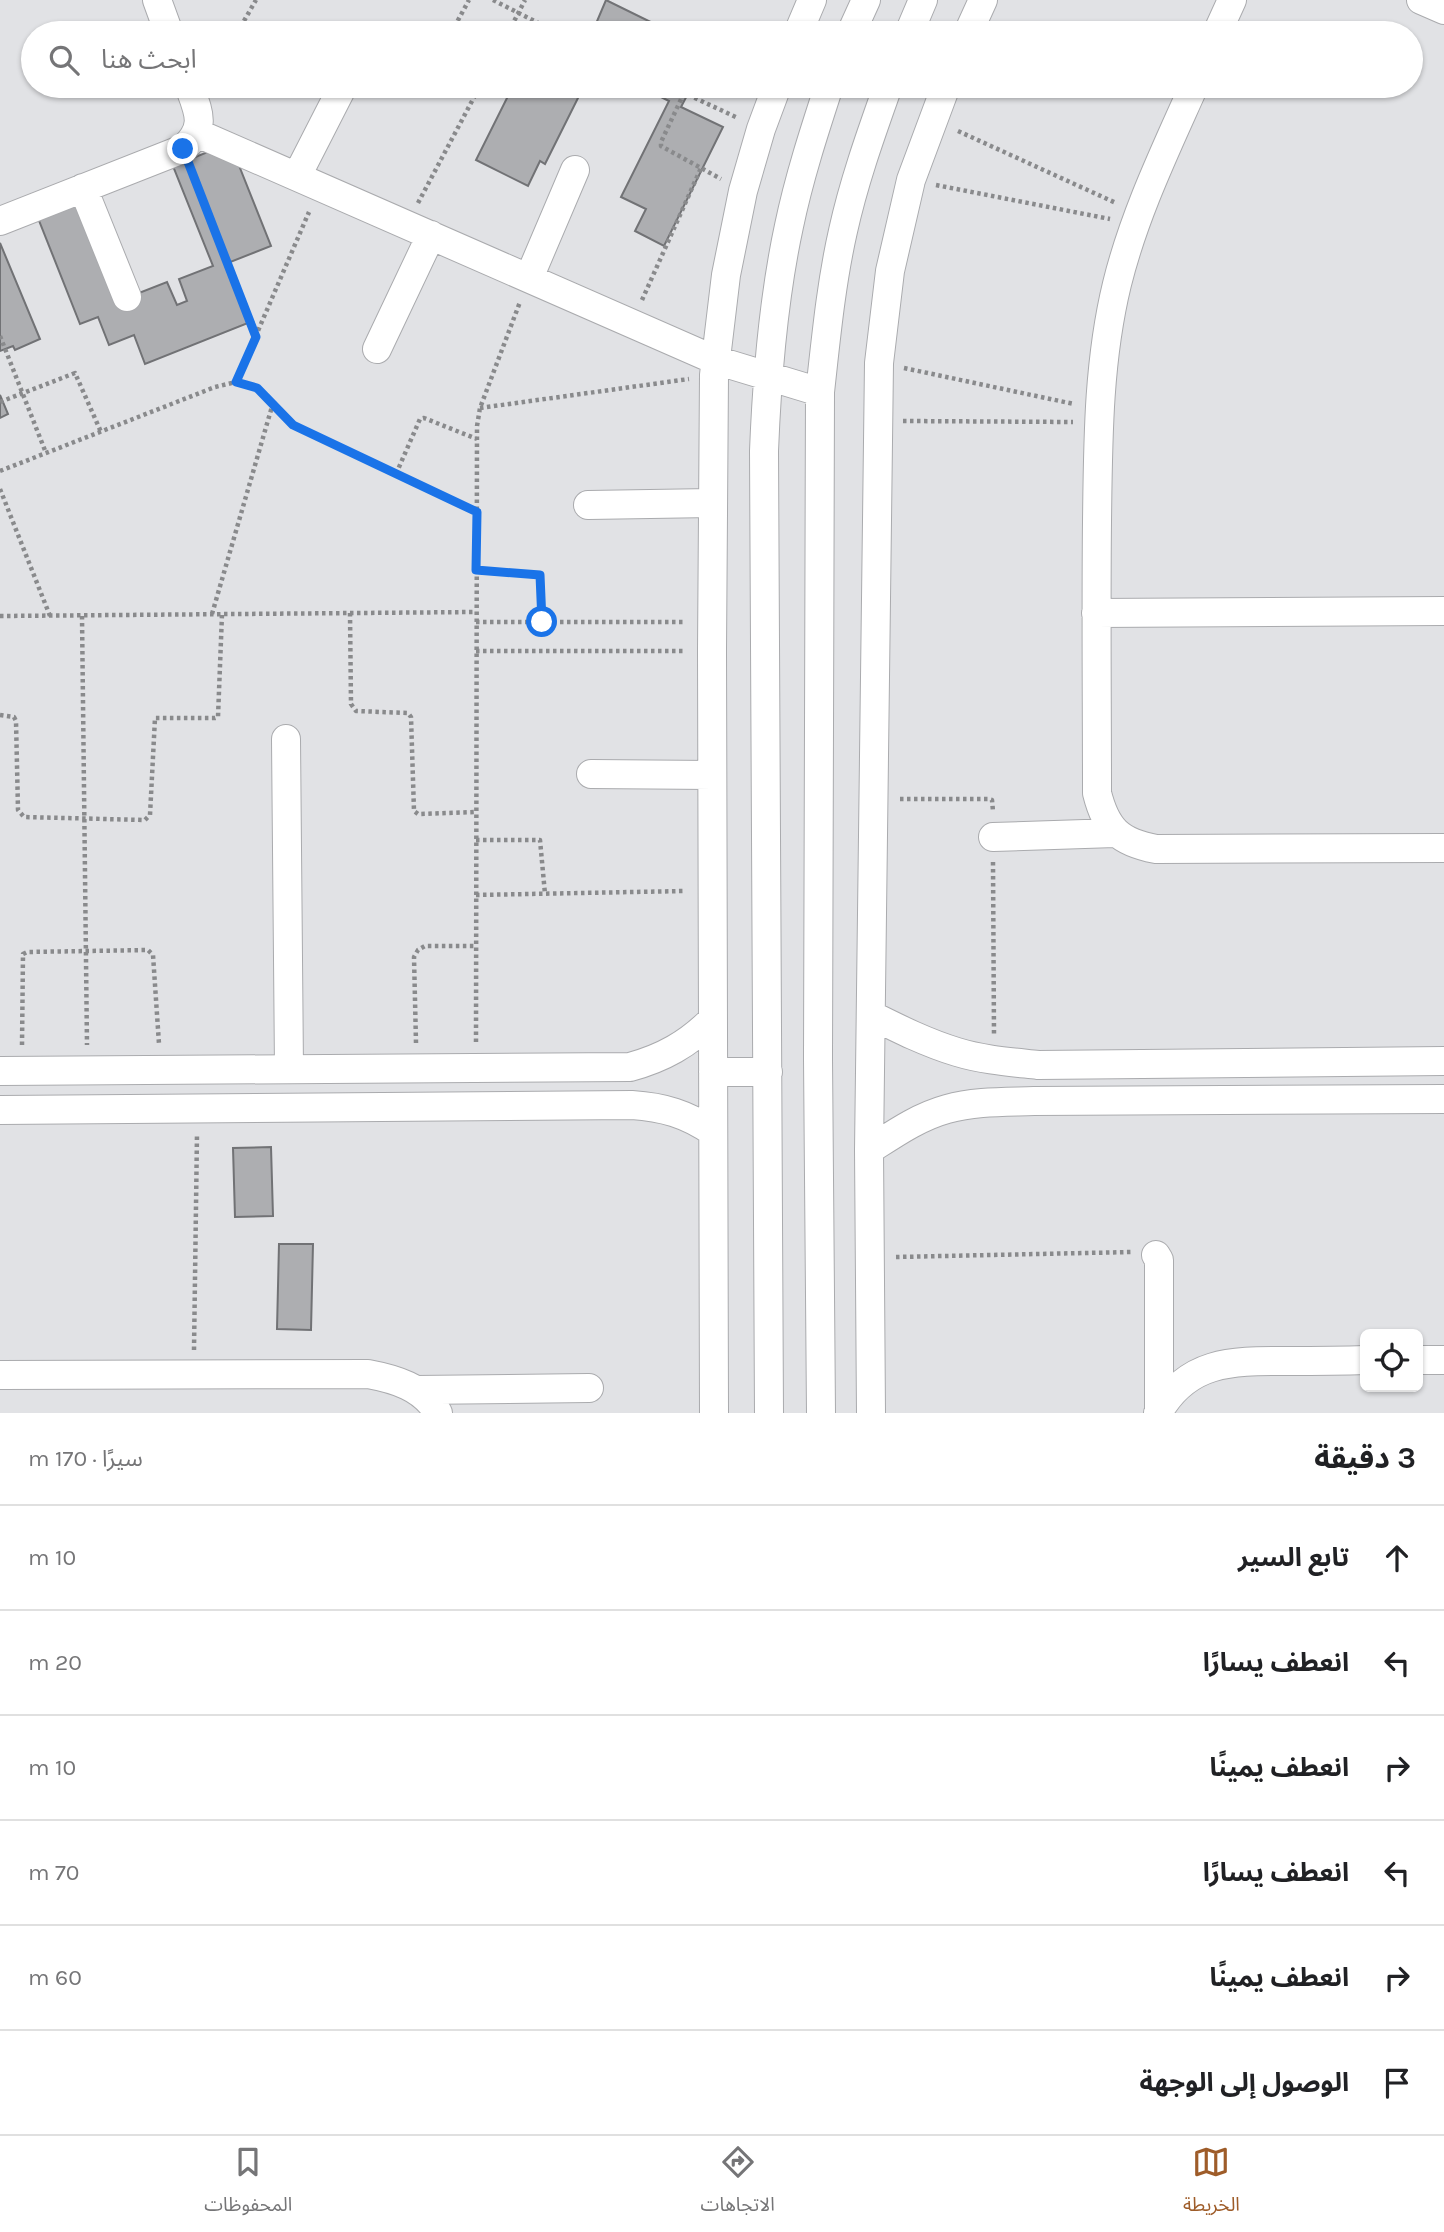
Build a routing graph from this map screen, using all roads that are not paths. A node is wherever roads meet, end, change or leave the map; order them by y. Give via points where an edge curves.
1 (157, 0) edge
2 (812, 0) edge
3 (866, 0) edge
4 (923, 0) edge
5 (983, 0) edge
6 (1232, 0) edge
7 (1421, 0) edge
8 (1444, 10) edge
9 (165, 21) edge
10 (803, 21) edge
11 (856, 21) edge
12 (914, 21) edge
13 (973, 21) edge
14 (1222, 21) edge
15 (193, 98) edge
16 (339, 98) edge
17 (773, 98) edge
18 (825, 98) edge
19 (884, 98) edge
20 (941, 98) edge
21 (1189, 98) edge
22 (190, 141) junction
23 (575, 170) dead end
24 (308, 182) junction
25 (83, 188) junction
26 (0, 221) edge
27 (419, 230) junction
28 (529, 278) junction
29 (127, 297) dead end
30 (377, 349) dead end
31 (714, 368) junction
32 (767, 375) junction
33 (820, 392) junction
34 (712, 503) junction
35 (588, 505) dead end
36 (1444, 611) edge
37 (1096, 613) junction
38 (286, 739) dead end
39 (590, 774) dead end
40 (712, 775) junction
41 (1115, 833) junction
42 (993, 837) road end
43 (1444, 848) edge
44 (871, 1015) junction
45 (712, 1020) junction
46 (1444, 1061) edge
47 (289, 1069) junction
48 (11, 1071) edge
49 (713, 1072) junction
50 (768, 1072) junction
51 (1444, 1099) edge
52 (0, 1110) edge
53 (713, 1132) junction
54 (869, 1150) junction
55 (1156, 1255) road end
56 (1360, 1360) edge
57 (1423, 1360) edge
58 (1444, 1360) edge
59 (0, 1375) edge
60 (589, 1388) dead end
61 (416, 1390) junction
62 (1159, 1412) edge
63 (438, 1413) edge
64 (714, 1413) edge
65 (769, 1413) edge
66 (821, 1413) edge
67 (872, 1413) edge

1 - 9 street
2 - 10 street
3 - 11 street
4 - 12 street
5 - 13 street
6 - 14 street
7 - 8 street
15 - 22 street via 200,119
16 - 24 street
17 - 31 street via 743,191
18 - 32 street via 789,225
19 - 33 street via 843,231 828,311
20 - 44 street via 911,180 890,271 879,363
21 - 37 street via 1137,218 1107,334 1098,416
22 - 24 street
22 - 25 street
23 - 28 street
24 - 27 street
25 - 26 street
25 - 29 street
27 - 28 street
27 - 30 street
28 - 31 street via 632,323
31 - 32 street
31 - 34 street
32 - 33 street
32 - 50 street
33 - 66 street
34 - 35 street
34 - 40 street
36 - 37 street
37 - 41 street via 1097,793 1102,815
38 - 47 street
39 - 40 street
40 - 45 street
41 - 42 street
41 - 43 street via 1134,845 1156,849
44 - 46 street via 958,1052 1038,1065
44 - 54 street
45 - 47 street via 676,1050 631,1067
45 - 49 street
47 - 48 street
49 - 50 street
49 - 53 street
50 - 65 street
51 - 54 street via 979,1104 947,1109 908,1124
52 - 53 street via 643,1106 675,1111
53 - 64 street
54 - 67 street
55 - 62 street
56 - 62 street via 1240,1361 1212,1366 1191,1376
57 - 58 street
59 - 61 street via 368,1374 393,1378
60 - 61 street
61 - 63 street

